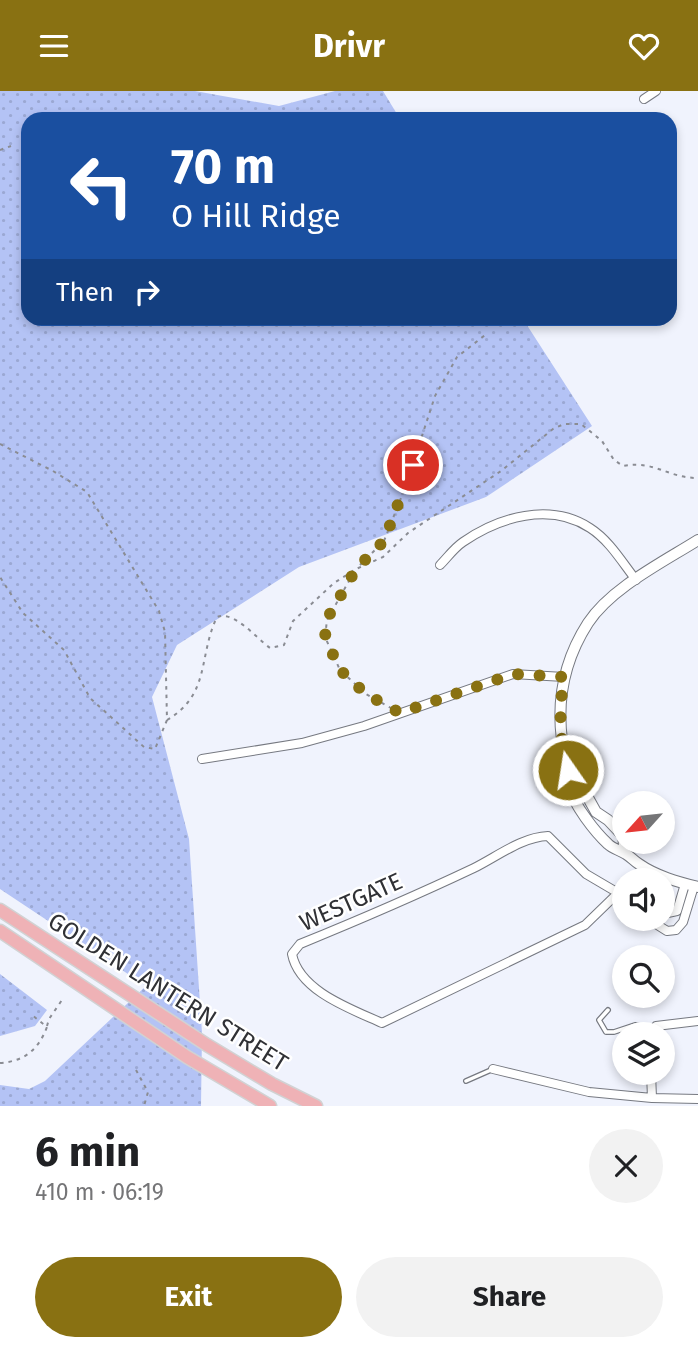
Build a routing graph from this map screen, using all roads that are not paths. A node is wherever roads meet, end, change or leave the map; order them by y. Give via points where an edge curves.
1 (656, 91) edge
2 (644, 99) dead end
3 (698, 540) edge
4 (440, 565) dead end
5 (636, 580) junction
6 (564, 677) junction
7 (202, 759) dead end
8 (568, 770) junction
9 (612, 824) edge
10 (612, 847) edge
11 (626, 854) edge
12 (692, 886) edge
13 (622, 895) edge
14 (0, 910) edge
15 (675, 911) edge
16 (675, 930) edge
17 (0, 931) edge
18 (608, 1010) dead end
19 (698, 1021) edge
20 (675, 1023) edge
21 (612, 1032) edge
22 (493, 1069) joint
23 (466, 1081) dead end
24 (651, 1085) edge
25 (652, 1098) junction
26 (698, 1099) edge
27 (270, 1106) edge
28 (316, 1106) edge

1 - 2 street
3 - 5 street
4 - 5 street via 461,543 487,529 520,515 542,514 588,527 602,537
5 - 6 street via 590,621
6 - 7 street via 513,674 302,743
6 - 8 street via 561,745
8 - 9 street via 596,812
8 - 10 street via 569,787 584,814
11 - 12 street via 660,876
12 - 15 street
12 - 16 street via 683,922
13 - 13 street, WESTGATE via 586,874 548,836 535,837 300,944 292,954 295,969 331,1000 382,1023 585,925
14 - 28 main road, GOLDEN LANTERN STREET via 206,1045
17 - 27 main road, GOLDEN LANTERN STREET via 187,1057
18 - 21 lane via 599,1020 606,1032
19 - 20 street
22 - 23 lane
22 - 25 street via 565,1088
24 - 25 street
25 - 26 street

